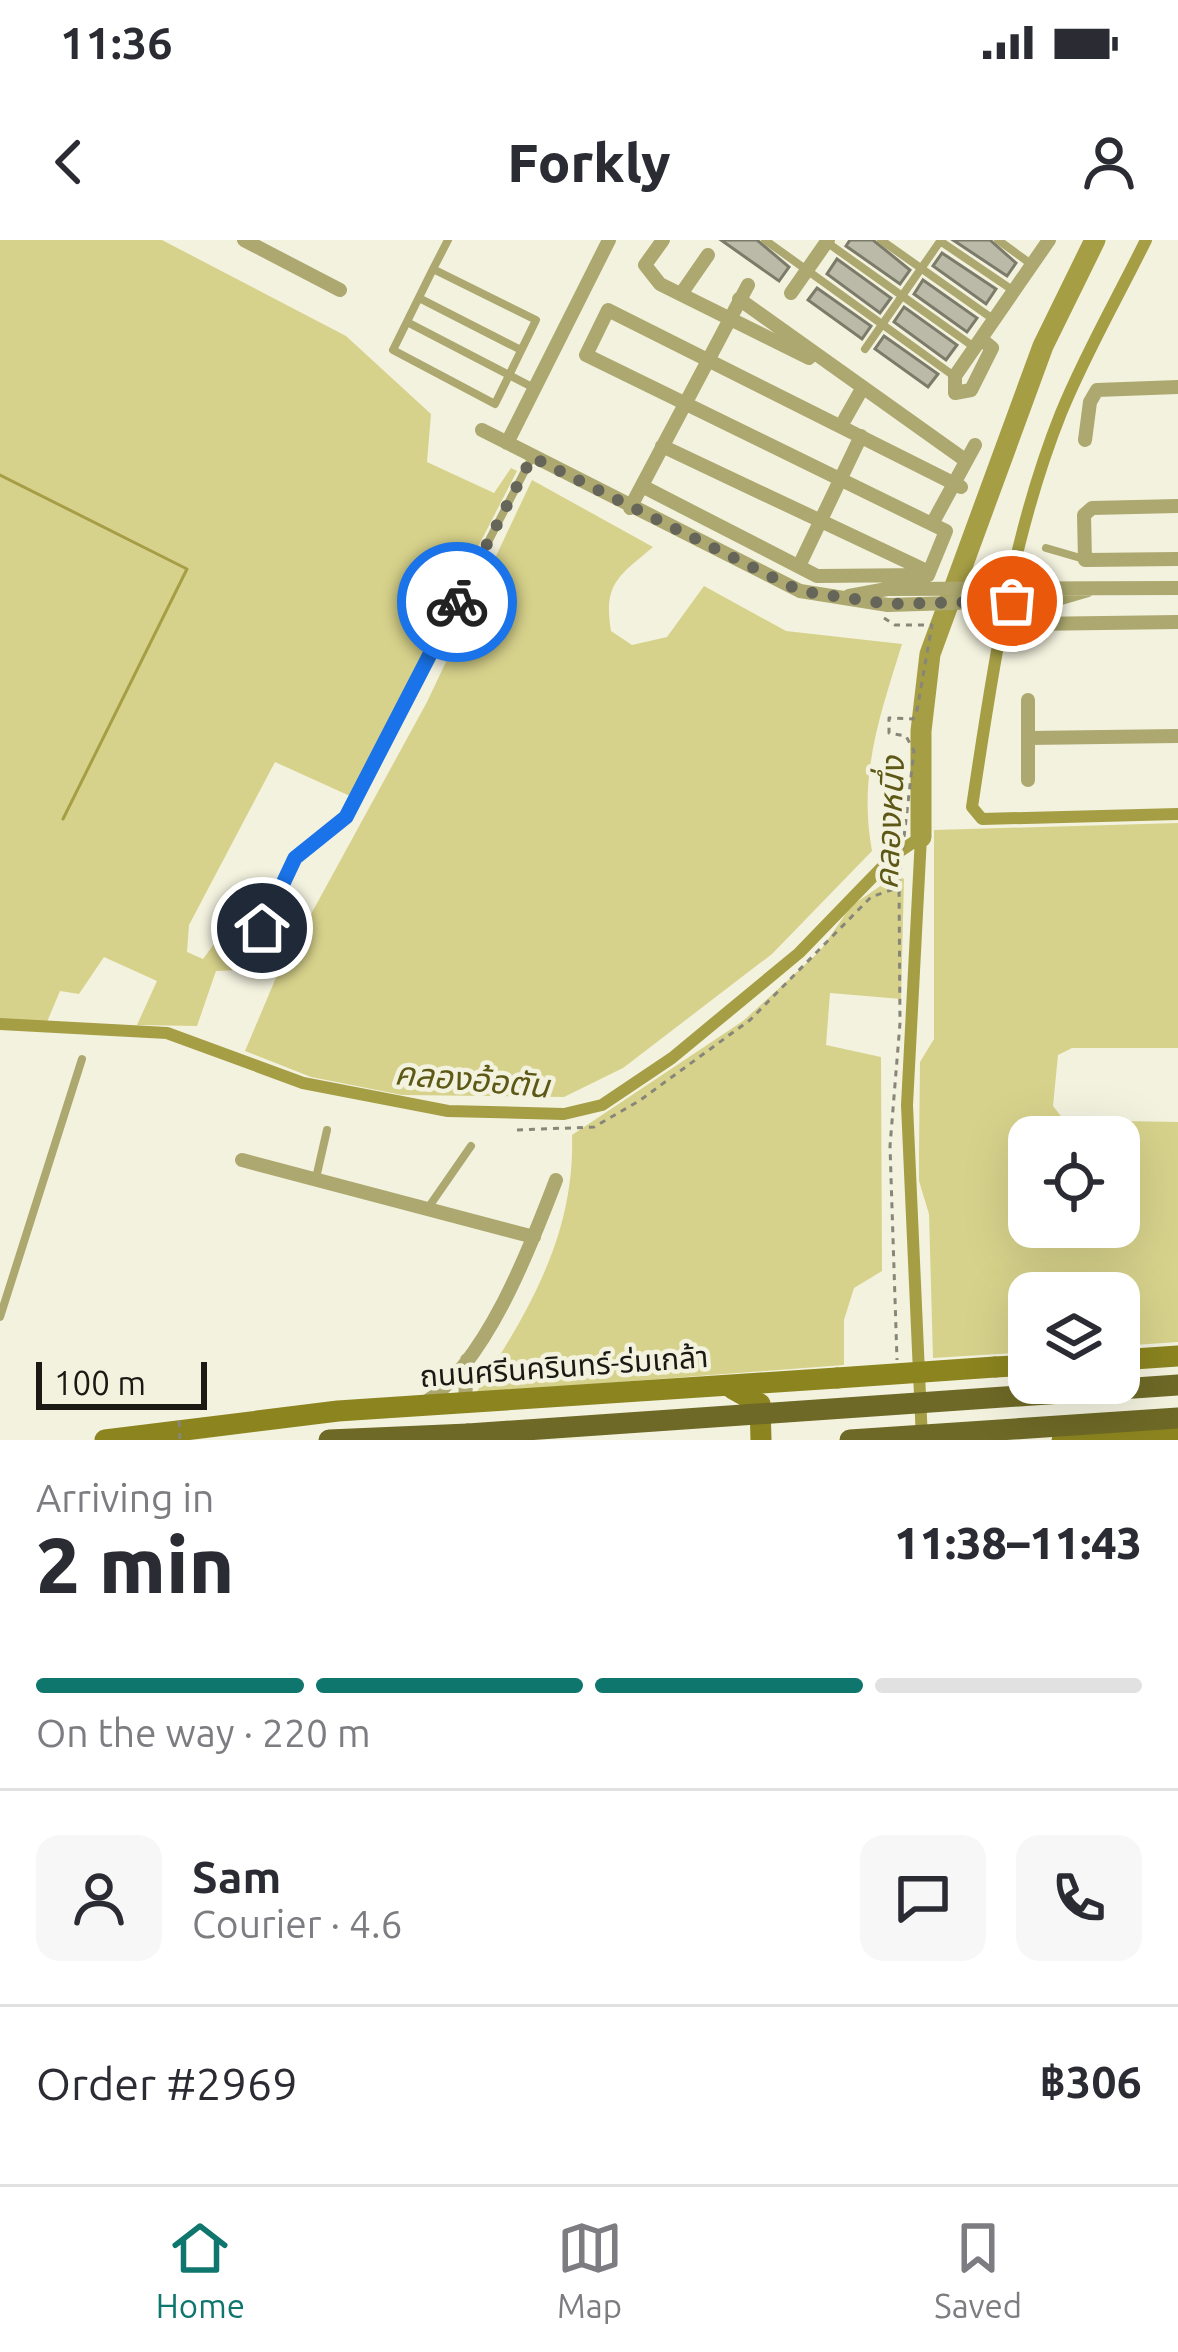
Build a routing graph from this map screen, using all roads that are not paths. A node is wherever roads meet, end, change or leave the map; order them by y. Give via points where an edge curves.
1 (244, 240) edge
2 (448, 240) edge
3 (609, 240) edge
4 (663, 240) edge
5 (765, 240) edge
6 (881, 240) edge
7 (940, 240) edge
8 (998, 240) edge
9 (1049, 240) edge
10 (826, 241) edge
11 (708, 255) dead end
12 (1032, 265) junction
13 (922, 268) junction
14 (433, 269) junction
15 (807, 270) junction
16 (340, 290) dead end
17 (1014, 291) junction
18 (790, 293) dead end
19 (681, 294) junction
20 (903, 295) junction
21 (419, 298) junction
22 (727, 318) junction
23 (994, 320) junction
24 (407, 322) junction
25 (882, 323) junction
26 (978, 344) junction
27 (865, 349) dead end
28 (521, 350) junction
29 (707, 357) junction
30 (508, 375) junction
31 (846, 375) junction
32 (955, 376) joint
33 (863, 387) junction
34 (1178, 387) edge
35 (535, 388) junction
36 (684, 402) junction
37 (842, 426) junction
38 (482, 430) dead end
39 (861, 436) junction
40 (1085, 440) dead end
41 (507, 443) junction
42 (975, 445) dead end
43 (662, 446) junction
44 (532, 457) junction
45 (964, 460) junction
46 (842, 480) junction
47 (955, 484) junction
48 (642, 486) junction
49 (1178, 506) edge
50 (630, 508) junction
51 (821, 522) junction
52 (932, 524) junction
53 (1046, 548) dead end
54 (1178, 559) edge
55 (1085, 560) junction
56 (799, 566) junction
57 (928, 572) junction
58 (1178, 588) edge
59 (1178, 622) edge
60 (1029, 623) dead end
61 (1028, 700) dead end
62 (1178, 736) edge
63 (1028, 738) junction
64 (1028, 780) dead end
65 (262, 928) dead end
66 (82, 1059) dead end
67 (327, 1130) dead end
68 (471, 1146) dead end
69 (242, 1160) dead end
70 (316, 1178) junction
71 (556, 1180) dead end
72 (428, 1208) junction
73 (534, 1237) junction
74 (0, 1317) edge
75 (1178, 1356) edge
76 (1140, 1359) edge
77 (466, 1360) junction
78 (1008, 1366) edge
79 (1178, 1385) edge
80 (727, 1387) junction
81 (465, 1403) junction
82 (1076, 1404) edge
83 (418, 1407) junction
84 (1178, 1418) edge
85 (1178, 1434) edge
86 (1111, 1437) junction
87 (104, 1440) edge
88 (329, 1440) edge
89 (761, 1440) edge
90 (850, 1440) edge
91 (1062, 1440) edge

1 - 16 street
2 - 14 lane
3 - 35 street
4 - 19 street via 645,266
5 - 15 lane
6 - 13 lane
7 - 13 lane
7 - 17 lane
8 - 12 lane
9 - 12 street
10 - 15 street
10 - 20 lane
11 - 19 street
12 - 17 street
13 - 20 lane
13 - 23 lane
14 - 21 lane
14 - 28 lane via 536,320
15 - 18 street
15 - 25 lane
17 - 23 street
19 - 22 street
20 - 25 lane
20 - 26 lane
21 - 24 lane
21 - 28 lane
22 - 29 street
22 - 31 street
22 - 31 street via 743,292
23 - 26 street
24 - 30 lane
24 - 30 lane via 393,350 495,404
25 - 27 lane
25 - 32 lane
26 - 32 street via 993,352 971,390 955,393
28 - 30 lane
29 - 36 street
29 - 36 street via 608,310 586,355
29 - 37 street
30 - 35 lane
31 - 33 street
33 - 37 street
33 - 45 street
34 - 40 street via 1097,390
35 - 41 street
36 - 43 street
36 - 46 street
37 - 39 street
38 - 41 street
39 - 46 street
39 - 47 street
41 - 44 street
42 - 45 street
43 - 48 street
43 - 51 street
44 - 50 street
44 - 65 lane via 346,817 295,858
45 - 47 street
46 - 51 street
46 - 52 street
47 - 52 street
48 - 50 street
48 - 56 street
49 - 55 street via 1089,509
50 - 58 street via 818,595
51 - 56 street
51 - 57 street
52 - 57 street via 946,531
53 - 55 lane
54 - 55 street
56 - 57 street via 817,576
59 - 60 street
61 - 63 street
62 - 63 street
63 - 64 street
66 - 74 lane
67 - 70 lane
68 - 72 lane
69 - 70 street
70 - 72 street
71 - 73 street
72 - 73 street
73 - 77 street
75 - 76 main road
77 - 81 street
77 - 83 street
78 - 80 main road, ถนนศรีนครินทร์-ร่มเกล้า, bridge
79 - 88 main road, ถนนศรีนครินทร์-ร่มเกล้า, bridge
80 - 81 main road, ถนนศรีนครินทร์-ร่มเกล้า
80 - 89 main road via 760,1404
81 - 83 main road, ถนนศรีนครินทร์-ร่มเกล้า
82 - 86 main road via 1086,1431
83 - 87 main road, ถนนศรีนครินทร์-ร่มเกล้า
84 - 90 main road, bridge
85 - 86 main road
86 - 91 main road

